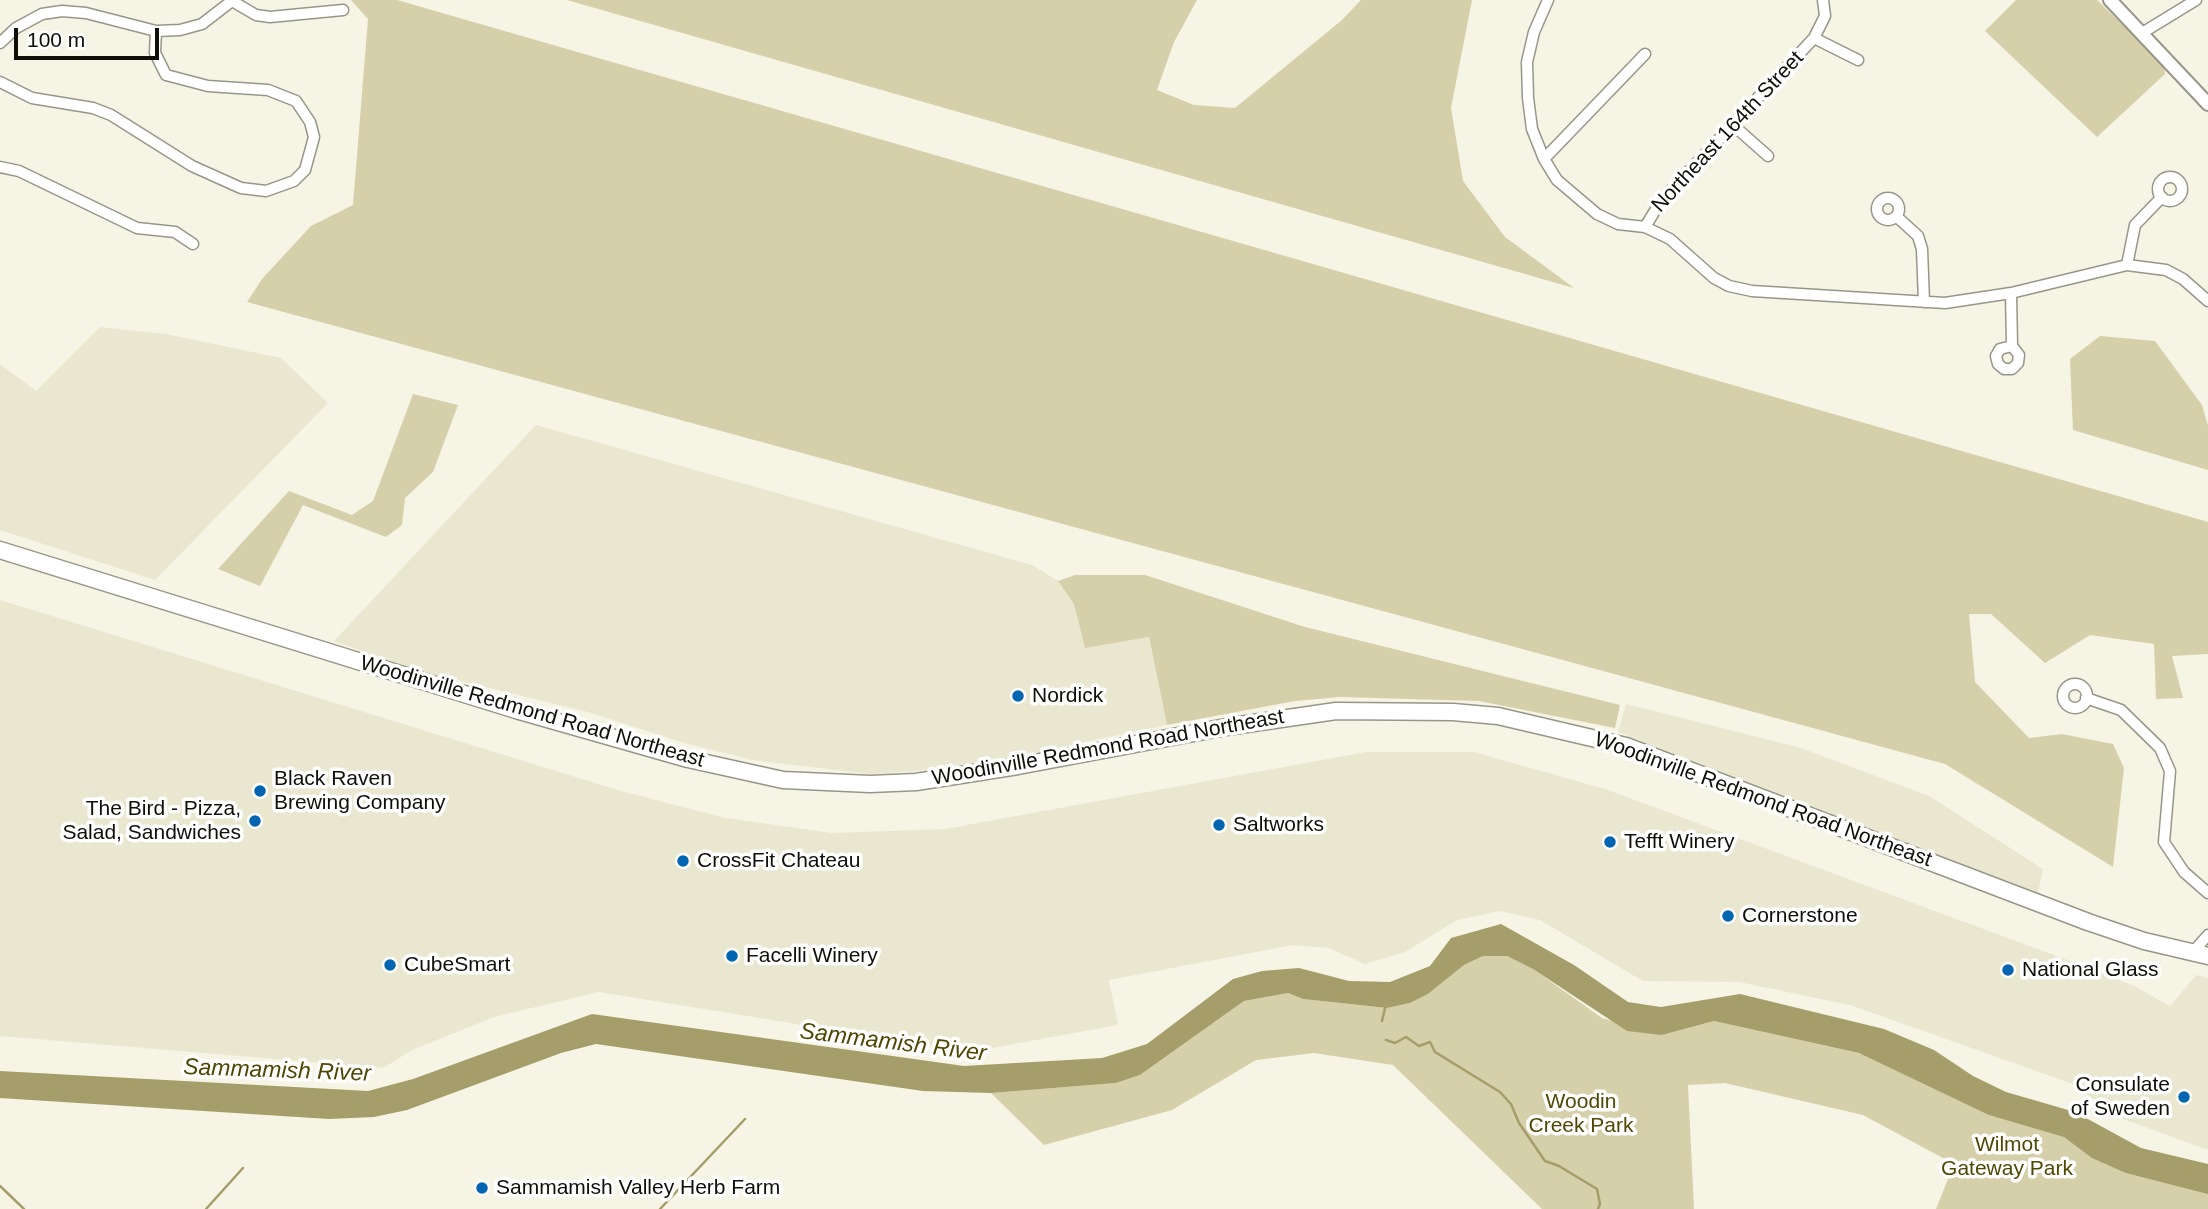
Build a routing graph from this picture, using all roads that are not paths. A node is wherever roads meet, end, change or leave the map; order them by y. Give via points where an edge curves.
1 (1548, 0) edge
2 (1823, 0) edge
3 (2110, 0) edge
4 (2196, 0) edge
5 (233, 1) edge
6 (343, 10) dead end
7 (156, 31) junction
8 (2143, 33) junction
9 (1814, 38) junction
10 (0, 43) edge
11 (1645, 54) dead end
12 (1858, 60) dead end
13 (0, 82) edge
14 (2208, 104) edge
15 (1733, 125) junction
16 (1768, 156) dead end
17 (1544, 159) junction
18 (0, 167) edge
19 (2162, 197) dead end
20 (1896, 216) dead end
21 (1645, 227) junction
22 (193, 244) dead end
23 (2127, 265) junction
24 (2011, 293) junction
25 (2208, 301) edge
26 (1924, 302) junction
27 (2012, 346) dead end
28 (0, 550) edge
29 (2086, 698) dead end
30 (2208, 893) edge
31 (2208, 935) edge
32 (2200, 954) edge

1 - 17 street via 1527,62 1532,129
2 - 9 street via 1825,16
3 - 8 street
4 - 8 street
5 - 6 street via 256,15 270,17
5 - 7 street via 202,24
7 - 10 street via 62,11 42,14
7 - 13 street via 155,53 166,75 208,86 268,90 296,101 314,137 305,170 294,181 278,189 241,188 192,166 111,115 32,98
8 - 14 street
9 - 12 street
9 - 15 street, Northeast 164th Street
11 - 17 street
15 - 16 street
15 - 21 street, Northeast 164th Street via 1661,201
17 - 21 street via 1573,197 1597,214 1618,224
18 - 22 street via 137,228 174,232
19 - 23 street via 2135,225
20 - 26 street via 1918,236
21 - 26 street via 1670,239 1729,286
23 - 24 street
23 - 25 street via 2166,270
24 - 26 street
24 - 27 street
28 - 32 main road, Woodinville Redmond Road Northeast via 516,710 688,759 783,780 916,782 1336,711 1498,716 1626,746 2088,922
29 - 30 street via 2121,710 2160,748 2170,771 2164,842 2184,872
31 - 32 street

